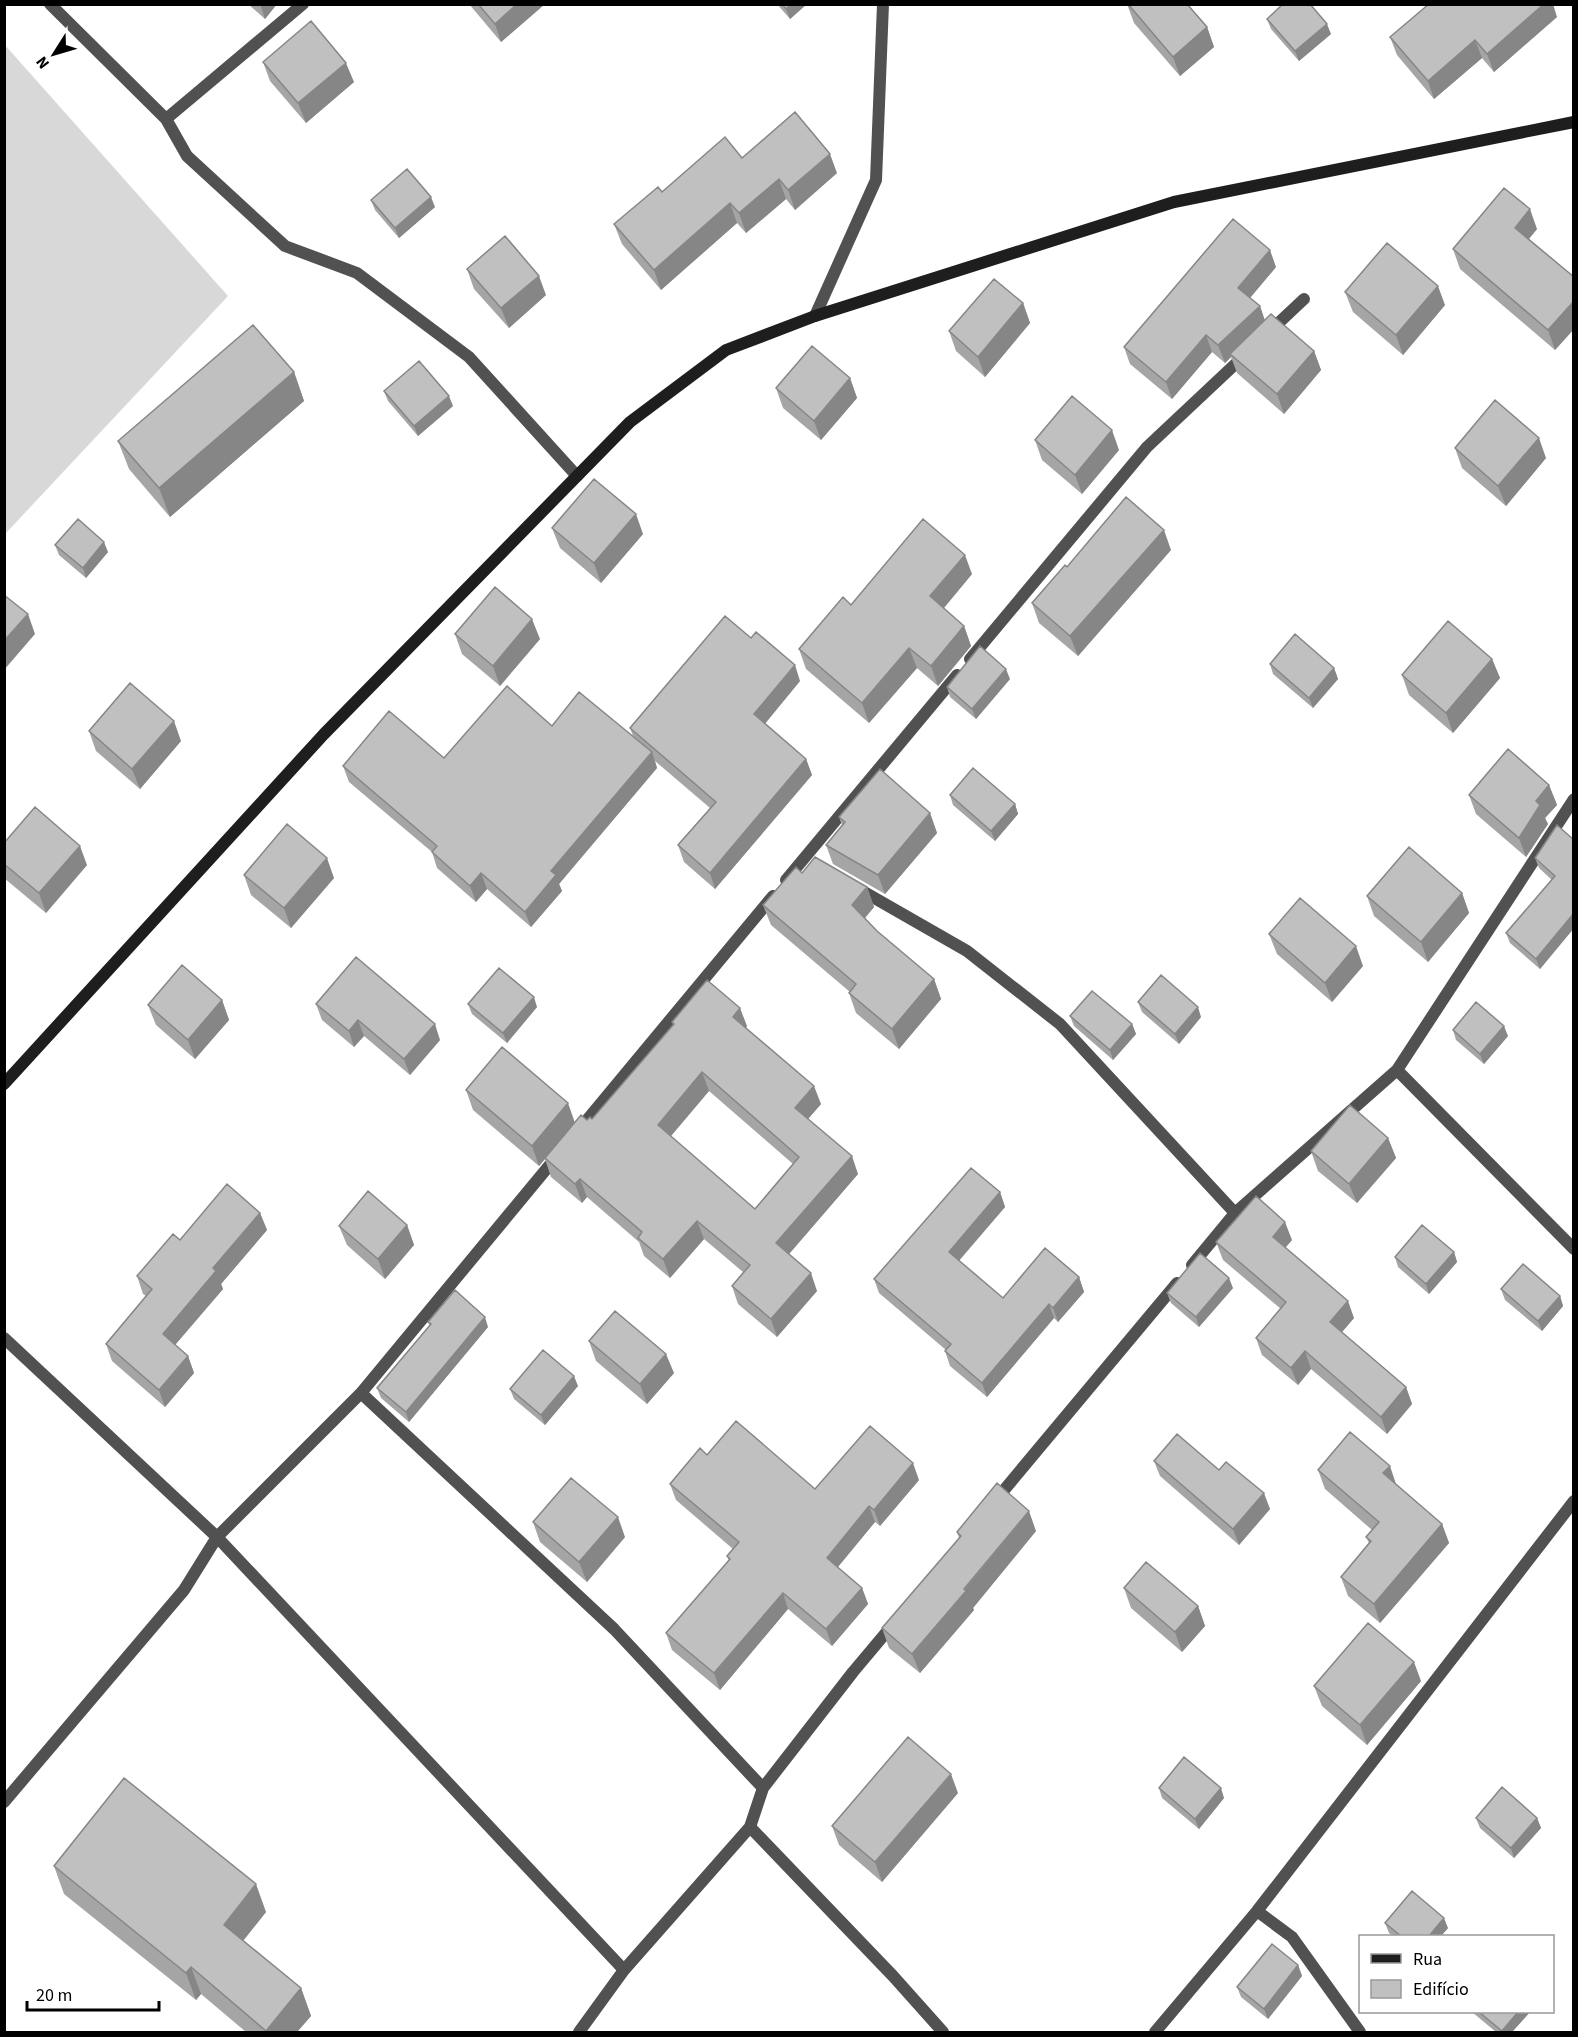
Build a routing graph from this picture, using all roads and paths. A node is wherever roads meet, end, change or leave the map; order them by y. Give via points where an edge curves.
1 (50, 4) edge
2 (303, 4) edge
3 (883, 4) edge
4 (165, 119) junction
5 (1574, 122) edge
6 (1304, 299) dead end
7 (815, 316) junction
8 (577, 476) junction
9 (1574, 799) edge
10 (845, 882) edge
11 (1397, 1070) junction
12 (4, 1083) edge
13 (1235, 1214) junction
14 (1574, 1249) edge
15 (4, 1338) edge
16 (360, 1393) junction
17 (1574, 1501) edge
18 (983, 1516) edge
19 (217, 1537) junction
20 (906, 1608) edge
21 (763, 1788) junction
22 (4, 1803) edge
23 (750, 1827) junction
24 (1257, 1911) junction
25 (624, 1970) junction
26 (579, 2032) edge
27 (943, 2032) edge
28 (1155, 2032) edge
29 (1360, 2032) edge

1 - 4 street
2 - 4 street
3 - 7 street via 876,180
4 - 8 street via 187,156 285,246 357,273 468,357
5 - 7 main road via 1174,202
6 - 16 street via 1147,447 810,861
7 - 8 main road via 726,350 630,422
8 - 12 main road via 324,734
9 - 11 street
10 - 13 street via 967,951 1060,1024
11 - 13 street
11 - 14 street
13 - 18 street
15 - 19 street
16 - 19 street
16 - 21 street via 614,1629
17 - 24 street
19 - 22 street via 184,1590
19 - 25 street
20 - 21 street
21 - 23 street
23 - 25 street
23 - 27 street
24 - 28 street
24 - 29 street via 1292,1937
25 - 26 street

